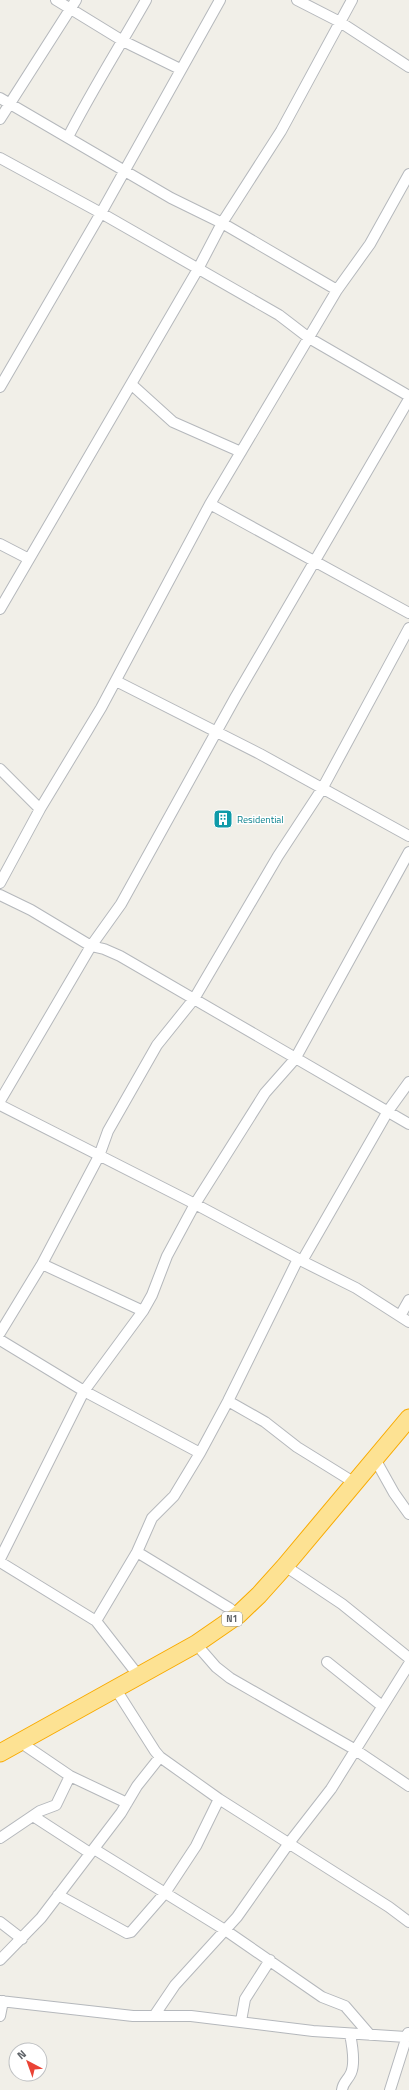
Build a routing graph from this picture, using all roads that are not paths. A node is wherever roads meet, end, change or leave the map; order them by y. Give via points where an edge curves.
1 (56, 0) edge
2 (146, 0) edge
3 (220, 0) edge
4 (297, 0) edge
5 (352, 0) edge
6 (74, 4) edge
7 (340, 22) junction
8 (123, 41) junction
9 (409, 67) edge
10 (180, 70) junction
11 (0, 98) edge
12 (11, 104) junction
13 (0, 119) edge
14 (68, 137) junction
15 (0, 158) edge
16 (125, 170) junction
17 (409, 174) edge
18 (101, 213) junction
19 (222, 224) junction
20 (198, 270) junction
21 (337, 290) junction
22 (309, 338) junction
23 (131, 384) junction
24 (0, 387) edge
25 (409, 398) edge
26 (239, 456) junction
27 (210, 504) junction
28 (0, 544) edge
29 (29, 559) junction
30 (315, 560) junction
31 (0, 609) edge
32 (409, 613) edge
33 (409, 628) edge
34 (116, 681) junction
35 (216, 732) junction
36 (0, 770) edge
37 (322, 788) junction
38 (40, 809) junction
39 (409, 836) edge
40 (409, 852) edge
41 (0, 883) edge
42 (0, 895) edge
43 (91, 946) junction
44 (194, 999) junction
45 (295, 1058) junction
46 (409, 1082) edge
47 (0, 1101) edge
48 (0, 1105) edge
49 (388, 1111) junction
50 (409, 1124) edge
51 (99, 1156) junction
52 (195, 1204) junction
53 (300, 1260) junction
54 (42, 1264) junction
55 (409, 1300) edge
56 (143, 1311) junction
57 (400, 1316) junction
58 (409, 1322) edge
59 (0, 1333) edge
60 (0, 1340) edge
61 (84, 1391) junction
62 (228, 1401) junction
63 (409, 1418) edge
64 (200, 1453) junction
65 (375, 1459) junction
66 (355, 1483) junction
67 (409, 1514) edge
68 (137, 1552) junction
69 (0, 1561) edge
70 (285, 1566) junction
71 (238, 1615) junction
72 (96, 1621) junction
73 (196, 1644) junction
74 (409, 1658) edge
75 (327, 1662) dead end
76 (409, 1664) edge
77 (138, 1675) junction
78 (115, 1688) junction
79 (382, 1706) junction
80 (20, 1742) junction
81 (354, 1750) junction
82 (0, 1753) edge
83 (160, 1757) junction
84 (70, 1776) junction
85 (409, 1786) edge
86 (219, 1799) junction
87 (127, 1803) junction
88 (33, 1816) junction
89 (0, 1838) edge
90 (289, 1843) junction
91 (92, 1851) junction
92 (165, 1893) junction
93 (58, 1895) junction
94 (0, 1922) edge
95 (409, 1922) edge
96 (225, 1930) junction
97 (22, 1939) junction
98 (0, 1960) edge
99 (270, 1960) junction
100 (1, 2001) edge
101 (0, 2016) edge
102 (154, 2016) junction
103 (241, 2021) junction
104 (350, 2034) junction
105 (407, 2034) edge
106 (370, 2035) junction
107 (342, 2090) edge
108 (390, 2090) edge

1 - 6 street
2 - 8 street
3 - 10 street
4 - 7 street
5 - 7 street
6 - 8 street
6 - 12 street
7 - 9 street
7 - 19 street via 282,130
8 - 10 street
8 - 14 street via 105,72 98,79
10 - 16 street
11 - 12 street
12 - 13 street
12 - 14 street
14 - 16 street
15 - 18 street
16 - 18 street
16 - 19 street via 171,198
17 - 21 street via 370,244
18 - 20 street
18 - 24 street
19 - 20 street
19 - 21 street
20 - 22 street via 278,315
20 - 23 street
21 - 22 street
22 - 25 street
22 - 26 street
23 - 26 street via 173,422 230,447
23 - 29 street
25 - 30 street
26 - 27 street
27 - 30 street
27 - 34 street
28 - 29 street
29 - 31 street
30 - 32 street
30 - 35 street
33 - 37 street
34 - 35 street
34 - 38 street
35 - 37 street
35 - 43 street via 121,904
36 - 38 street
37 - 39 street
37 - 44 street via 278,856
38 - 41 street
40 - 45 street
42 - 43 street via 31,910
43 - 44 street via 120,956
43 - 47 street
44 - 45 street
44 - 51 street via 157,1044 108,1131
45 - 49 street
45 - 52 street via 265,1093
46 - 49 street
48 - 51 street
49 - 50 street
49 - 53 street
51 - 52 street
51 - 54 street
52 - 53 street
52 - 56 street via 169,1251
53 - 57 street via 356,1288
53 - 62 street
54 - 56 street
54 - 59 street
55 - 57 street
56 - 61 street
57 - 58 street
60 - 61 street
61 - 64 street
61 - 69 street
62 - 64 street
62 - 66 street via 265,1422 298,1447
63 - 65 highway, N1
64 - 68 street via 174,1496 152,1518
65 - 66 highway, N1
65 - 67 street
66 - 70 highway, N1
68 - 71 street
68 - 72 street
69 - 72 street
70 - 71 highway, N1 via 260,1595
70 - 74 street via 342,1604
71 - 73 highway, N1
72 - 77 street
73 - 77 highway, N1
73 - 81 street via 216,1667 230,1678
75 - 79 street
76 - 79 street
77 - 78 highway, N1
78 - 80 highway, N1
78 - 83 street
79 - 81 street
80 - 82 highway, N1
80 - 84 street
81 - 85 street
81 - 90 street via 331,1790
83 - 86 street
83 - 87 street
84 - 87 street
84 - 88 street via 56,1805
86 - 90 street
86 - 92 street via 196,1846
87 - 91 street
88 - 89 street
88 - 91 street
90 - 95 street
90 - 96 street via 243,1909
91 - 92 street
91 - 93 street
92 - 93 street via 148,1910 135,1929 127,1933
92 - 96 street
93 - 97 street
94 - 97 street
96 - 99 street
96 - 102 street via 175,1985
97 - 98 street
99 - 103 street via 246,1998
99 - 106 street via 322,1997 345,2006
100 - 101 street
100 - 102 street via 133,2016
102 - 103 street via 178,2015
103 - 104 street
104 - 106 street
104 - 107 street via 353,2049 352,2073 343,2084
105 - 106 street
105 - 108 street

